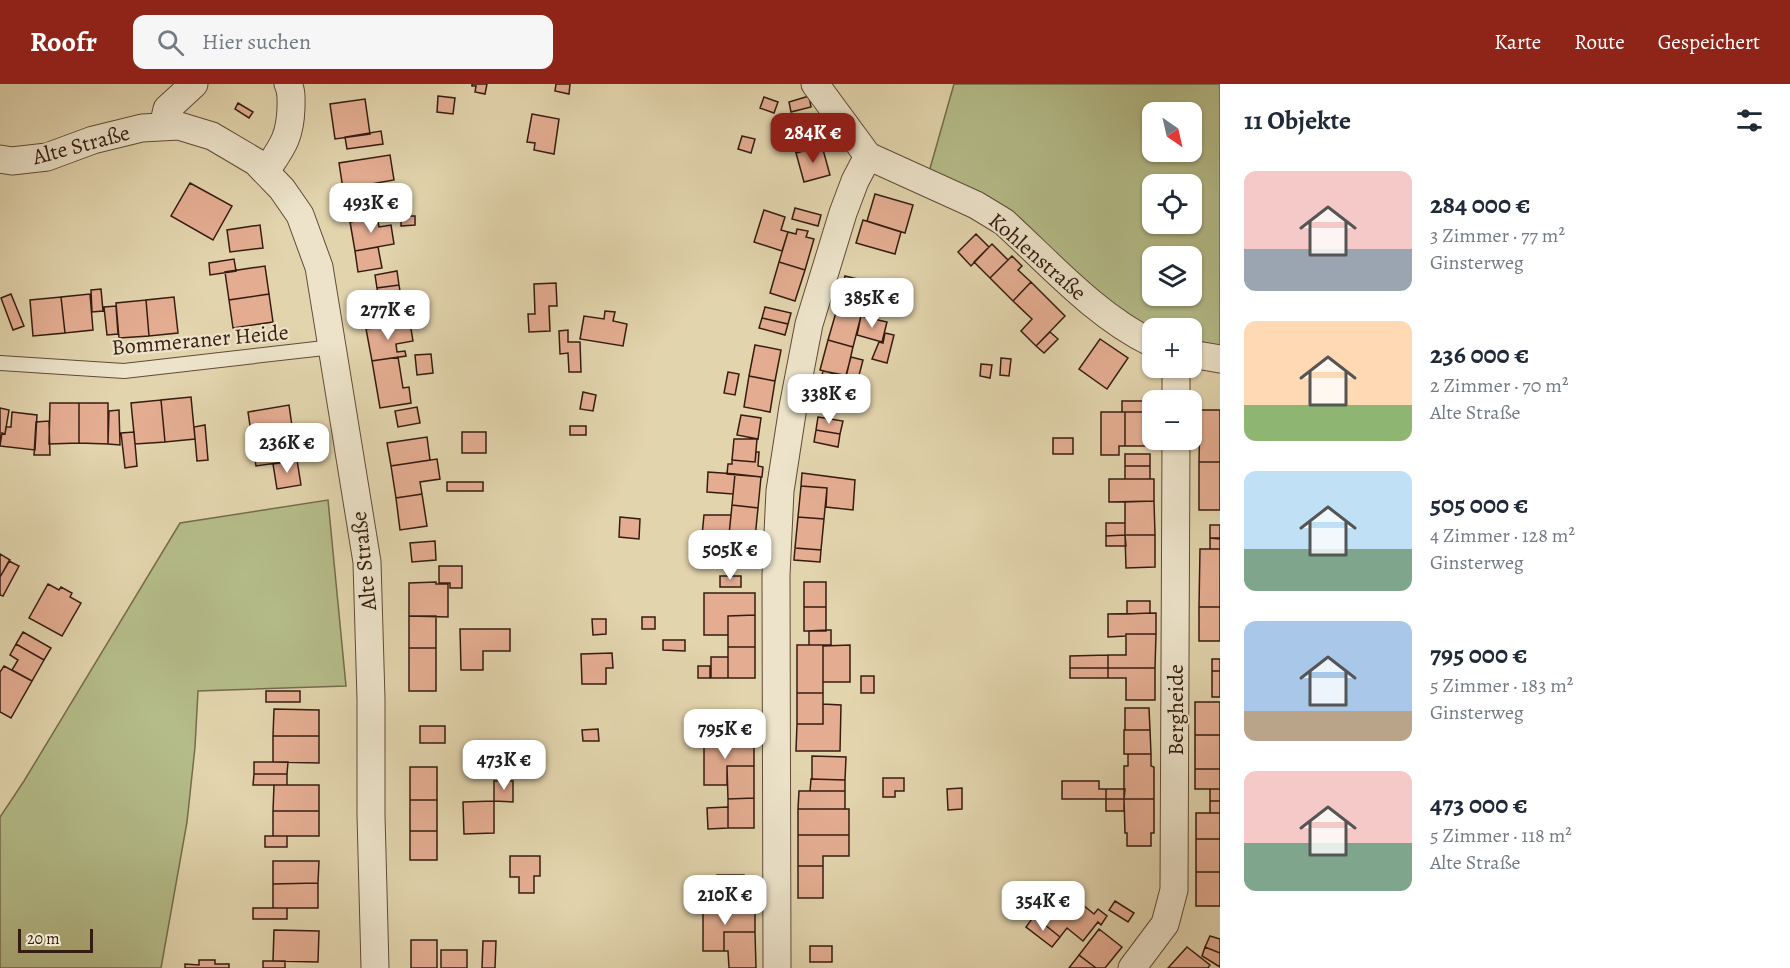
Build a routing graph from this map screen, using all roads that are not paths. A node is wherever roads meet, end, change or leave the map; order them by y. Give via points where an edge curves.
1 (194, 84) edge
2 (288, 84) edge
3 (815, 84) edge
4 (163, 126) junction
5 (868, 156) junction
6 (0, 159) edge
7 (266, 171) junction
8 (1142, 338) edge
9 (333, 347) junction
10 (1202, 356) edge
11 (1220, 359) edge
12 (0, 363) edge
13 (1176, 450) edge
14 (375, 968) edge
15 (777, 968) edge
16 (1132, 968) edge

1 - 4 street via 167,109
2 - 7 street via 291,101 287,140
3 - 5 street, Kohlenstraße
4 - 6 street, Alte Straße via 93,140 47,157
4 - 7 street, Alte Straße via 212,136
5 - 8 street, Kohlenstraße via 991,213 1101,311
5 - 15 street via 843,213 809,324 780,491 776,575
7 - 9 street, Alte Straße via 300,215 320,267
9 - 12 lane, Bommeraner Heide via 124,371
9 - 14 street, Alte Straße via 367,562
10 - 11 street
13 - 16 street, Bergheide via 1174,890 1165,924

